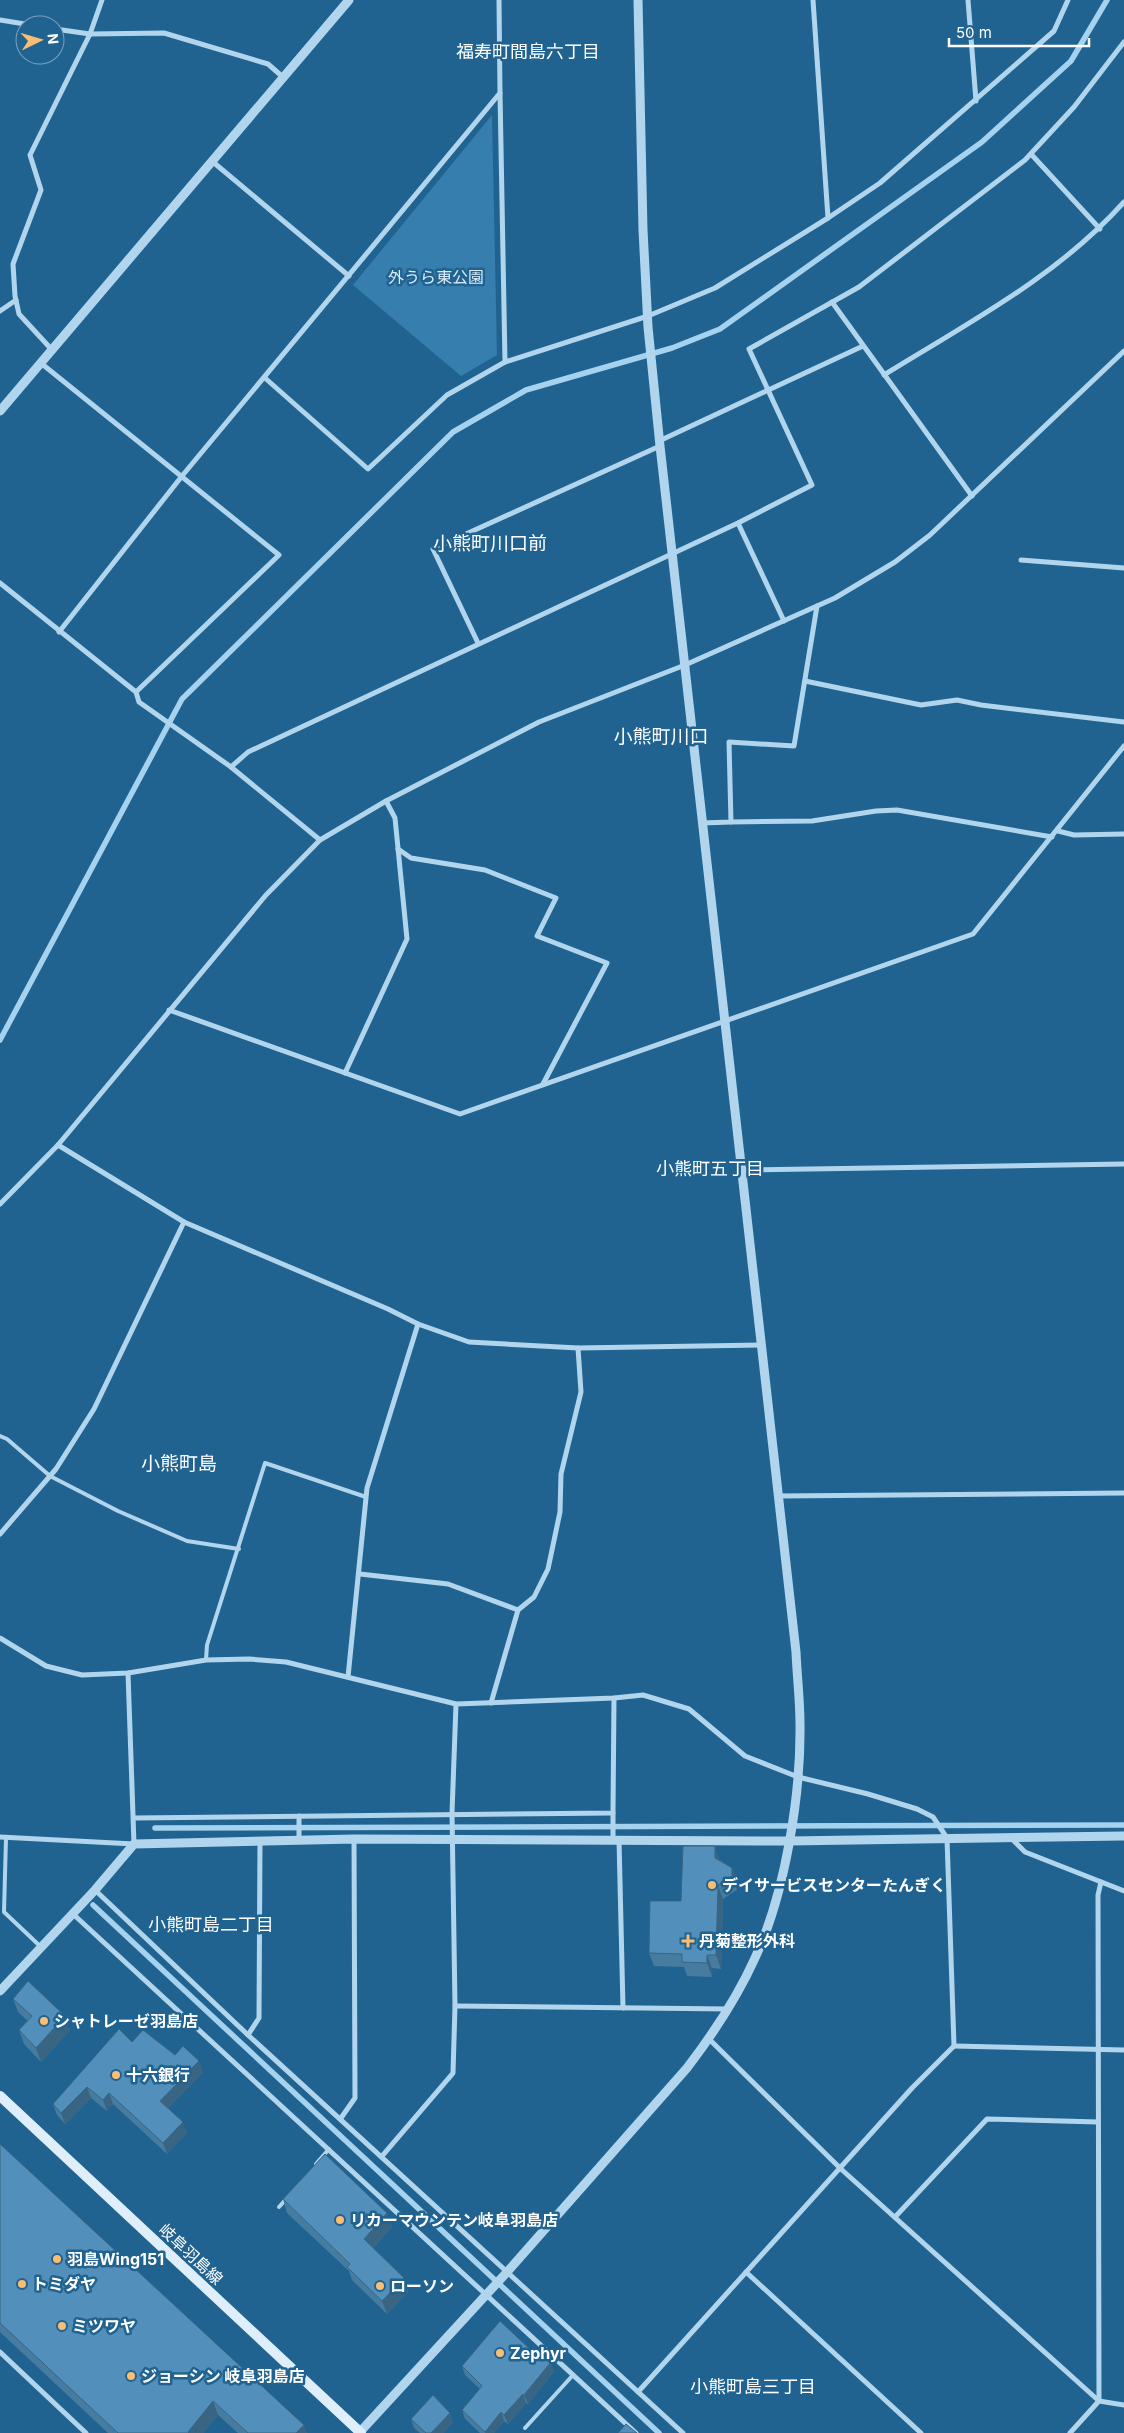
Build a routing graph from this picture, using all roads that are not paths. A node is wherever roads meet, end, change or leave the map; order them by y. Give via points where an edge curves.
1 (102, 0) edge
2 (349, 0) edge
3 (499, 0) edge
4 (638, 0) edge
5 (813, 0) edge
6 (968, 0) edge
7 (1068, 0) edge
8 (0, 20) edge
9 (15, 22) edge
10 (65, 30) edge
11 (90, 34) junction
12 (1124, 42) edge
13 (285, 78) junction
14 (500, 93) junction
15 (976, 101) junction
16 (1032, 154) junction
17 (213, 162) junction
18 (1124, 202) edge
19 (828, 218) junction
20 (1100, 229) junction
21 (349, 276) junction
22 (16, 300) junction
23 (832, 302) junction
24 (0, 311) edge
25 (648, 316) junction
26 (864, 346) junction
27 (53, 351) junction
28 (1124, 351) edge
29 (506, 362) junction
30 (42, 364) junction
31 (884, 375) junction
32 (264, 378) junction
33 (768, 390) junction
34 (0, 411) edge
35 (659, 444) junction
36 (182, 476) junction
37 (972, 496) junction
38 (738, 523) junction
39 (672, 552) junction
40 (1021, 560) dead end
41 (1124, 568) edge
42 (0, 583) edge
43 (817, 606) junction
44 (784, 621) junction
45 (59, 632) junction
46 (478, 643) junction
47 (685, 665) junction
48 (805, 681) junction
49 (136, 692) junction
50 (1124, 722) edge
51 (1124, 746) edge
52 (231, 767) junction
53 (386, 800) junction
54 (702, 822) junction
55 (731, 822) junction
56 (1058, 831) junction
57 (1124, 834) edge
58 (1052, 837) junction
59 (320, 840) junction
60 (398, 849) junction
61 (169, 1010) junction
62 (724, 1022) junction
63 (345, 1073) junction
64 (542, 1085) junction
65 (58, 1145) junction
66 (1124, 1164) edge
67 (741, 1170) junction
68 (0, 1204) edge
69 (184, 1222) junction
70 (418, 1324) junction
71 (761, 1345) junction
72 (578, 1348) junction
73 (0, 1436) edge
74 (50, 1476) junction
75 (1124, 1493) edge
76 (778, 1496) junction
77 (366, 1497) junction
78 (0, 1534) edge
79 (239, 1549) junction
80 (360, 1574) junction
81 (518, 1610) junction
82 (0, 1638) edge
83 (206, 1660) junction
84 (128, 1673) junction
85 (348, 1677) junction
86 (614, 1698) junction
87 (456, 1704) junction
88 (491, 1704) junction
89 (798, 1777) junction
90 (452, 1813) junction
91 (613, 1813) junction
92 (134, 1818) junction
93 (299, 1819) junction
94 (452, 1835) junction
95 (299, 1836) junction
96 (1124, 1836) edge
97 (615, 1837) junction
98 (1010, 1837) junction
99 (3, 1838) edge
100 (947, 1838) junction
101 (354, 1839) junction
102 (260, 1840) junction
103 (789, 1841) junction
104 (134, 1844) junction
105 (1101, 1882) junction
106 (95, 1890) junction
107 (1124, 1891) edge
108 (73, 1914) junction
109 (41, 1948) junction
110 (0, 1991) edge
111 (455, 2006) junction
112 (623, 2008) junction
113 (729, 2009) junction
114 (248, 2034) junction
115 (709, 2039) junction
116 (954, 2046) junction
117 (1098, 2049) junction
118 (1124, 2050) edge
119 (0, 2096) edge
120 (341, 2118) junction
121 (1098, 2122) junction
122 (329, 2149) junction
123 (382, 2156) junction
124 (841, 2169) junction
125 (310, 2170) edge
126 (292, 2192) edge
127 (279, 2207) dead end
128 (895, 2217) junction
129 (508, 2271) junction
130 (746, 2272) junction
131 (486, 2295) junction
132 (0, 2352) edge
133 (573, 2375) junction
134 (638, 2392) junction
135 (1099, 2401) junction
136 (1124, 2405) edge
137 (525, 2428) dead end
138 (86, 2433) edge
139 (360, 2433) edge
140 (636, 2433) edge
141 (683, 2433) edge
142 (921, 2433) edge
143 (1070, 2433) edge

1 - 11 street
2 - 13 street
3 - 14 street
4 - 25 street
5 - 19 street
6 - 15 street
7 - 15 street via 1054,31
8 - 9 street
10 - 11 street
11 - 13 street via 164,33 268,64
11 - 22 street via 30,155 41,190 13,264
12 - 16 street via 1074,107
13 - 17 street
14 - 21 street
14 - 29 street
15 - 19 street via 880,183
16 - 20 street
16 - 23 street via 859,287
17 - 21 street
17 - 27 street
18 - 20 street
19 - 25 street via 715,288
20 - 31 street via 1023,289
21 - 32 street
22 - 24 street
22 - 27 street via 19,314
23 - 26 street
23 - 33 street via 749,349
25 - 29 street
25 - 35 street
26 - 31 street
26 - 33 street
27 - 30 street
28 - 37 street
29 - 32 street via 447,395 368,469
30 - 34 street
30 - 36 street
31 - 37 street
32 - 36 street
33 - 35 street
33 - 38 street via 812,486
35 - 39 street
35 - 46 street via 433,549
36 - 45 street
36 - 49 street via 279,555
37 - 43 street via 895,562
38 - 39 street
38 - 44 street
39 - 46 street
39 - 47 street
40 - 41 street
42 - 45 street
43 - 44 street
43 - 48 street
44 - 47 street
45 - 49 street
46 - 52 street via 248,752
47 - 53 street via 539,722
47 - 54 street
48 - 50 street via 921,705 957,700
48 - 55 street via 794,746 729,742
49 - 52 street via 139,702 147,709
51 - 56 street
52 - 59 street
53 - 59 street
53 - 60 street via 395,818
54 - 55 street
54 - 62 street
55 - 58 street via 812,821 897,810
56 - 57 street via 1074,835
56 - 58 street
58 - 62 street via 973,934
59 - 61 street via 266,895
60 - 63 street via 407,939
60 - 64 street via 411,858 485,870 556,898 537,936 607,963
61 - 63 street
61 - 65 street
62 - 64 street
62 - 67 street
63 - 64 street via 460,1114
65 - 68 street
65 - 69 street
66 - 67 street
67 - 71 street
69 - 70 street
69 - 74 street via 94,1409
70 - 72 street via 469,1342
70 - 77 street
71 - 72 street
71 - 76 street
72 - 81 street via 581,1392 561,1474 560,1512 548,1569 534,1597
73 - 74 lane
74 - 78 street
74 - 79 lane via 187,1541
75 - 76 street
76 - 89 street via 796,1652 800,1725
77 - 79 lane via 265,1463
77 - 80 street
79 - 83 lane via 207,1645
80 - 81 street via 448,1584
80 - 85 street
81 - 88 street
82 - 84 street via 46,1666 82,1675
83 - 84 street
83 - 85 street via 286,1662
84 - 92 street
85 - 87 street
86 - 88 street
86 - 89 street via 643,1695 689,1709 745,1756
86 - 91 street
87 - 88 street
87 - 90 street
89 - 100 street via 917,1810 933,1817
89 - 103 street
90 - 91 street
90 - 93 street
90 - 94 street
91 - 97 street
92 - 93 street
92 - 104 street
93 - 95 street
94 - 97 street
94 - 101 street
94 - 111 street
95 - 101 street
95 - 102 street
96 - 98 street
97 - 103 street
97 - 112 street
98 - 100 street
98 - 105 street via 1025,1852
99 - 104 street
99 - 109 lane via 4,1912
100 - 103 street
100 - 116 street
101 - 120 street via 355,2098
102 - 104 street
102 - 114 street via 260,2018
103 - 113 street via 776,1898 756,1957
104 - 106 street
105 - 107 street
105 - 117 street via 1098,1895
106 - 108 street
106 - 114 street
108 - 109 street
108 - 122 street
109 - 110 street
111 - 112 street
111 - 123 street via 453,2074
112 - 113 street
113 - 115 street
114 - 120 street
115 - 124 street
115 - 129 street
116 - 117 street
116 - 124 street via 912,2088
117 - 118 street
117 - 121 street
119 - 139 main road, 岐阜羽島線
120 - 123 street
121 - 128 street via 987,2119
121 - 135 street
122 - 125 lane
122 - 131 street
123 - 129 street
124 - 128 street
124 - 130 street
126 - 127 lane
128 - 135 street
129 - 131 street
129 - 134 street
130 - 134 street
130 - 142 street
131 - 133 street
131 - 139 street
132 - 138 street
133 - 137 lane
133 - 140 street
134 - 141 street
135 - 136 street
135 - 143 street

